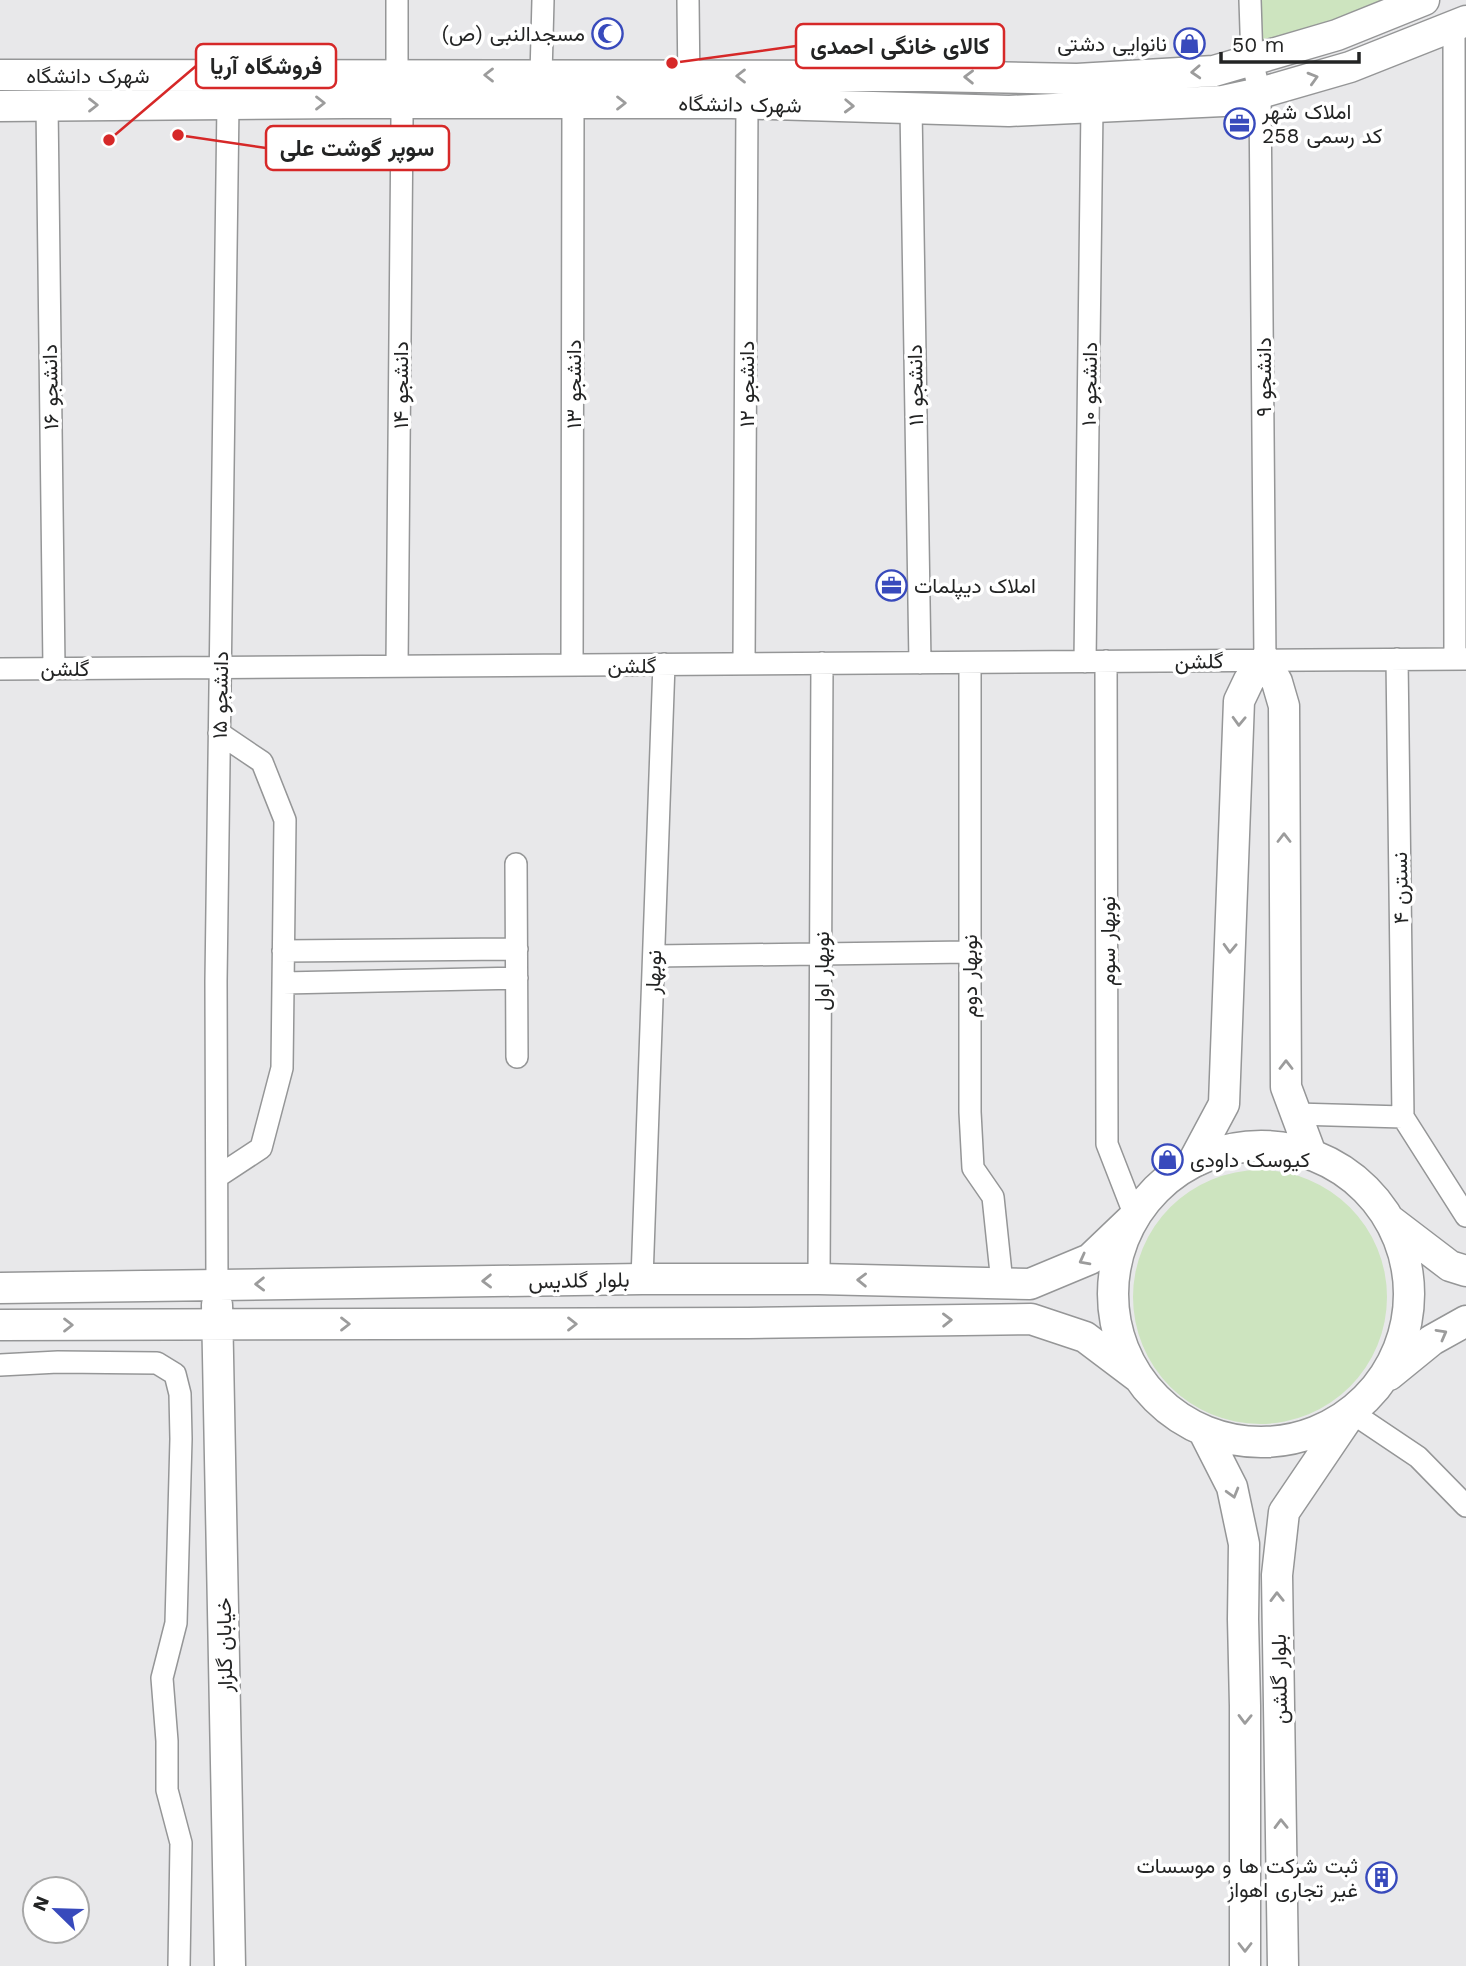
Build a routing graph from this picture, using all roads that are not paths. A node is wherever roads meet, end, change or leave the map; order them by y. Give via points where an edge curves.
1 (397, 0) edge
2 (543, 0) edge
3 (688, 0) edge
4 (1250, 0) edge
5 (1424, 0) edge
6 (1460, 24) edge
7 (1252, 61) junction
8 (0, 75) edge
9 (541, 75) junction
10 (399, 89) junction
11 (689, 90) junction
12 (1260, 93) junction
13 (573, 103) junction
14 (228, 104) junction
15 (747, 104) junction
16 (0, 106) edge
17 (47, 106) junction
18 (1092, 107) junction
19 (911, 108) junction
20 (1398, 659) junction
21 (1460, 659) edge
22 (1265, 660) junction
23 (1096, 662) junction
24 (822, 663) junction
25 (920, 663) junction
26 (970, 663) junction
27 (664, 664) junction
28 (744, 664) junction
29 (572, 665) junction
30 (397, 666) junction
31 (220, 667) junction
32 (54, 668) junction
33 (0, 669) edge
34 (219, 733) junction
35 (516, 864) dead end
36 (517, 949) junction
37 (283, 951) junction
38 (969, 952) junction
39 (821, 954) junction
40 (654, 956) junction
41 (517, 978) junction
42 (283, 983) junction
43 (517, 1058) dead end
44 (1296, 1114) junction
45 (1403, 1117) junction
46 (1311, 1154) junction
47 (1193, 1162) junction
48 (217, 1177) junction
49 (1135, 1216) junction
50 (1466, 1216) edge
51 (1390, 1220) junction
52 (1466, 1271) edge
53 (642, 1279) junction
54 (819, 1279) junction
55 (609, 1280) junction
56 (1002, 1283) junction
57 (218, 1285) junction
58 (0, 1289) edge
59 (1466, 1321) edge
60 (606, 1324) junction
61 (0, 1325) edge
62 (217, 1325) junction
63 (0, 1365) edge
64 (1138, 1377) junction
65 (1381, 1381) junction
66 (1351, 1412) junction
67 (1204, 1432) junction
68 (1466, 1506) edge
69 (179, 1966) edge
70 (230, 1966) edge
71 (1245, 1966) edge
72 (1283, 1966) edge

1 - 10 street, دانشجو ۱۴
2 - 9 street
3 - 11 street
4 - 7 street, دانشجو ۹
5 - 7 main road, شهرک دانشگاه via 1337,35
12 -> 6 main road, شهرک دانشگاه via 1350,67
6 - 21 street
7 -> 11 main road, شهرک دانشگاه via 1214,71 1077,79 926,76
7 - 12 street, دانشجو ۹
8 - 10 main road, شهرک دانشگاه
9 -> 10 main road, شهرک دانشگاه
9 - 11 main road, شهرک دانشگاه
10 - 13 main road, شهرک دانشگاه
14 -> 10 main road, شهرک دانشگاه
10 - 30 street, دانشجو ۱۴
13 -> 11 main road, شهرک دانشگاه
11 - 15 main road, شهرک دانشگاه
12 - 18 main road, شهرک دانشگاه via 1223,102
12 - 22 street, دانشجو ۹
13 - 29 street, دانشجو ۱۳
17 -> 14 main road, شهرک دانشگاه
14 - 31 street, دانشجو ۱۵
15 -> 19 main road, شهرک دانشگاه
15 - 28 street, دانشجو ۱۲
16 - 17 main road, شهرک دانشگاه
17 - 32 street, دانشجو ۱۶
18 - 19 main road, شهرک دانشگاه via 1009,111
18 - 23 street, دانشجو ۱۰
19 - 25 street, دانشجو ۱۱
20 - 21 street, گلشن
20 - 22 street, گلشن
20 - 45 street, نسترن ۴
22 - 23 street, گلشن
44 -> 22 main road via 1286,1087 1284,706
22 -> 47 main road, گلشن via 1239,701 1223,1104
23 - 26 street, گلشن
23 - 49 street, نوبهار سوم via 1107,1144
24 - 25 street, گلشن
24 - 28 street, گلشن
24 - 39 street, نوبهار اول
25 - 26 street, گلشن
26 - 38 street, نوبهار دوم
27 - 28 street, گلشن
27 - 29 street, گلشن
27 - 40 street, نوبهار
29 - 30 street, گلشن
30 - 31 street, گلشن
31 - 32 street, گلشن
31 - 34 street, دانشجو ۱۵
32 - 33 street, گلشن
34 - 37 street via 262,762 285,820
34 - 48 street, دانشجو ۱۵
35 - 36 street
36 - 37 street
36 - 41 street
37 - 42 street
38 - 39 street
38 - 56 street, نوبهار دوم via 973,1168 993,1197
39 - 40 street
39 - 54 street, نوبهار اول
40 - 53 street, نوبهار
41 - 42 street
41 - 43 street
42 - 48 street via 282,1068 261,1148
44 - 45 street
44 - 46 main road
45 - 50 street
46 - 47 main road via 1271,1146 1231,1149
46 - 51 main road via 1360,1184
47 - 49 main road via 1161,1185
48 - 57 street, دانشجو ۱۵
49 -> 56 main road, بلوار گلدیس via 1090,1259 1030,1284
49 - 64 main road via 1118,1255 1113,1297 1119,1339
51 - 52 main road via 1450,1266
51 - 65 main road via 1405,1260 1409,1302 1401,1344
53 - 54 main road, بلوار گلدیس
53 - 55 main road, بلوار گلدیس
56 -> 54 main road, بلوار گلدیس
55 -> 57 main road, بلوار گلدیس
55 - 60 main road
57 - 58 main road, بلوار گلدیس
57 - 62 main road, خیابان گلزار
65 -> 59 main road via 1432,1340
62 -> 60 main road, بلوار گلدیس
60 -> 64 main road, بلوار گلدیس via 1031,1319 1085,1337
61 -> 62 main road, بلوار گلدیس
62 - 70 main road, خیابان گلزار
63 - 69 street via 157,1363 175,1374 181,1439 176,1623 162,1678 167,1790 181,1843
64 - 67 main road via 1167,1409
65 - 66 main road
66 - 67 main road via 1318,1432 1280,1442 1241,1442
66 - 68 street via 1418,1457
72 -> 66 main road, بلوار گلشن via 1277,1575 1284,1512
67 -> 71 main road, بلوار گلشن via 1233,1487 1244,1544

